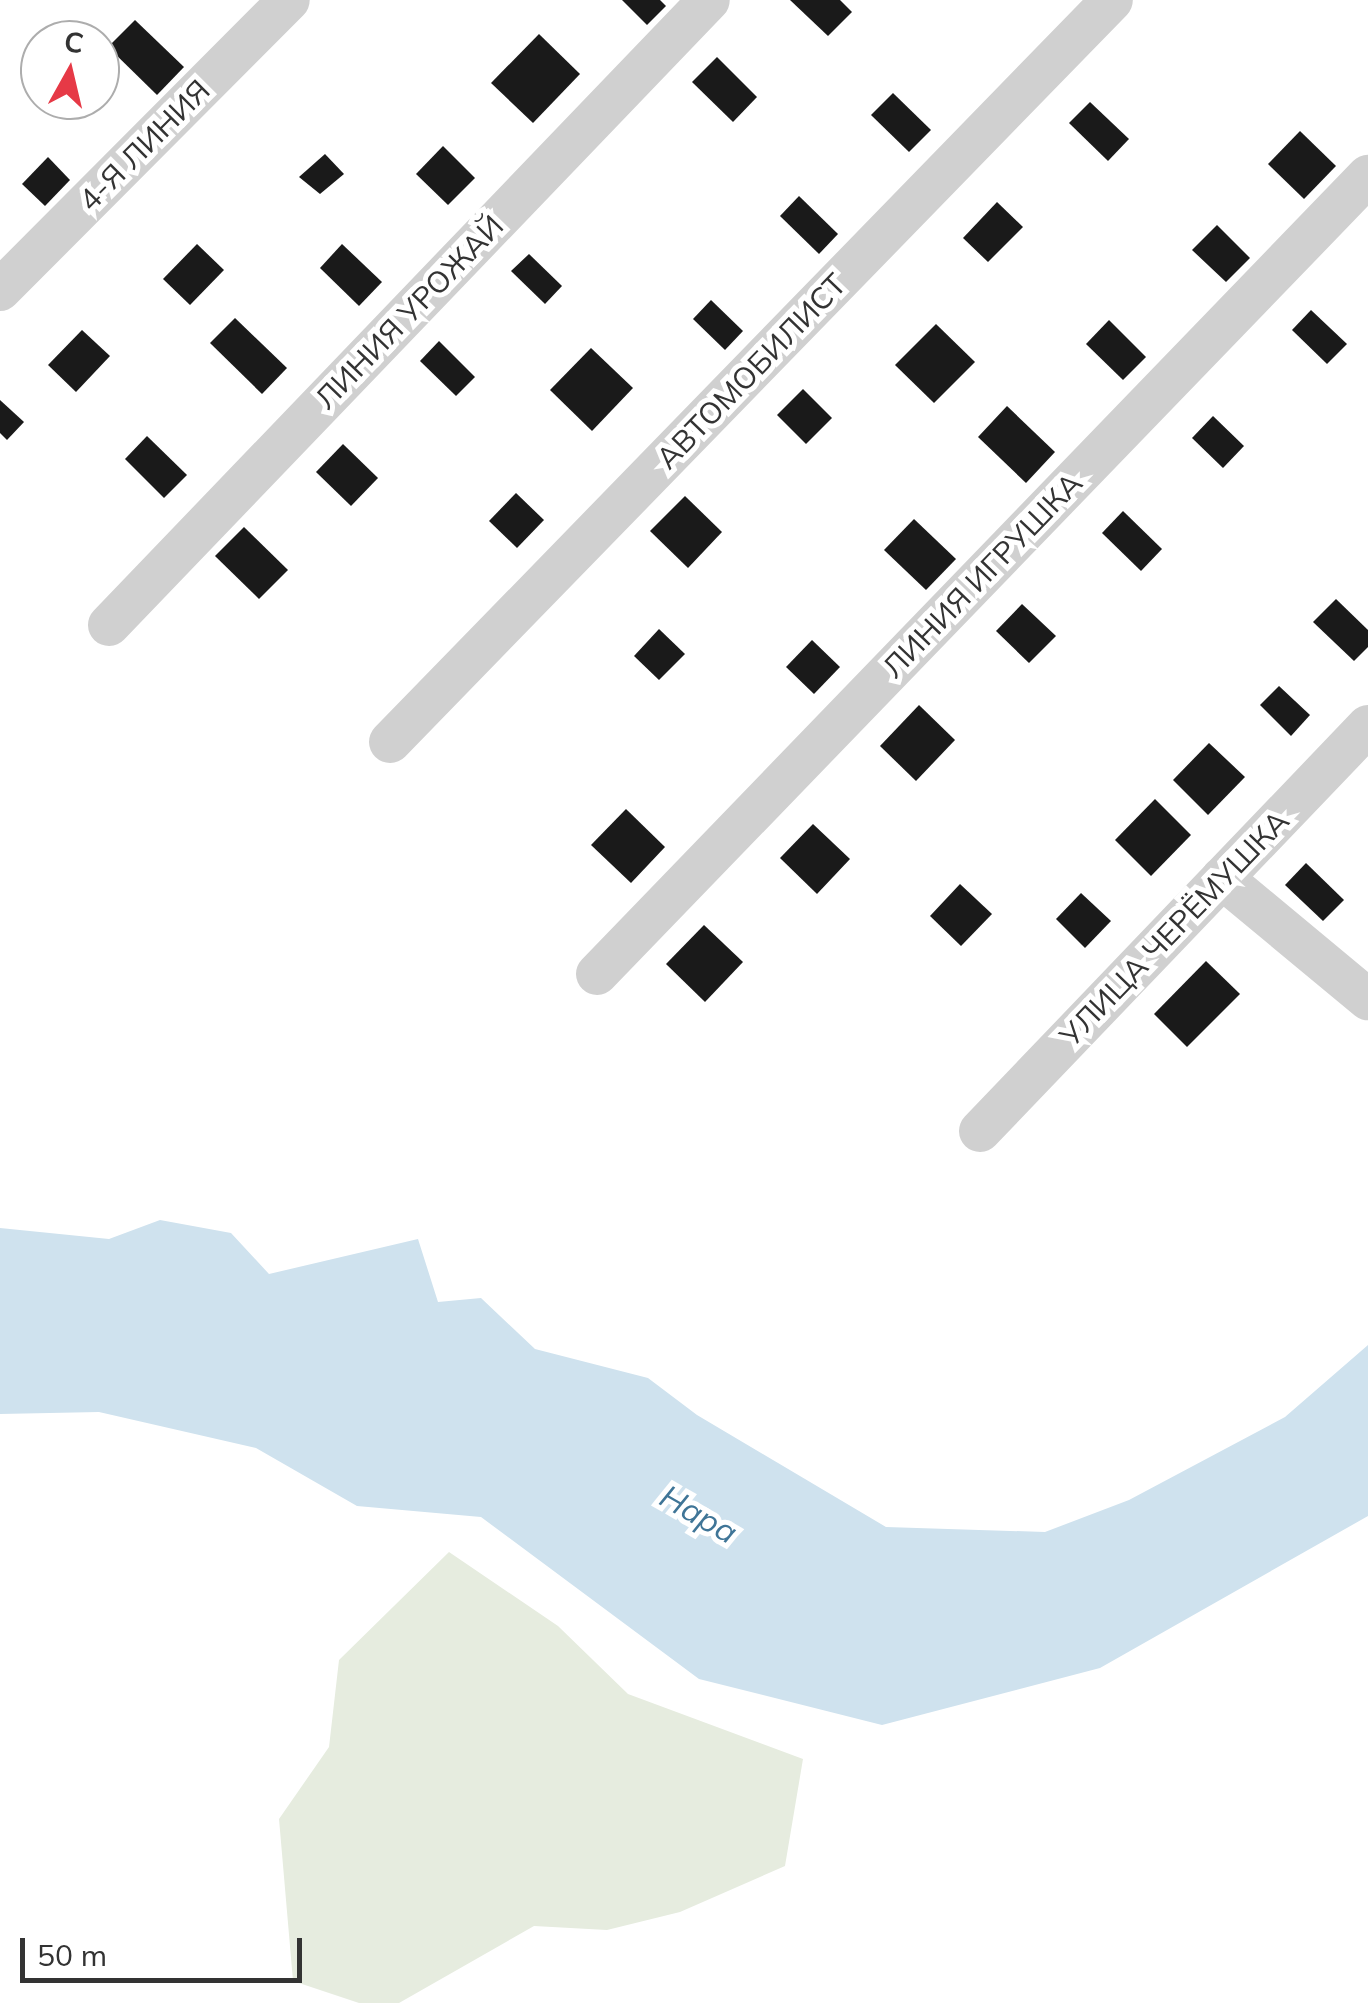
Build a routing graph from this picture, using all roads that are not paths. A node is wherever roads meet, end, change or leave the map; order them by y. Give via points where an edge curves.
1 (289, 0) edge
2 (709, 0) edge
3 (1112, 0) edge
4 (1368, 176) edge
5 (0, 290) edge
6 (108, 624) dead end
7 (1368, 726) edge
8 (390, 742) dead end
9 (1222, 878) junction
10 (597, 974) dead end
11 (1368, 998) edge
12 (980, 1131) dead end

1 - 5 street, 4-Я ЛИНИЯ
2 - 6 street, ЛИНИЯ УРОЖАЙ
3 - 8 street, АВТОМОБИЛИСТ
4 - 10 street, ЛИНИЯ ИГРУШКА
7 - 9 street, УЛИЦА ЧЕРЁМУШКА
9 - 11 street
9 - 12 street, УЛИЦА ЧЕРЁМУШКА

